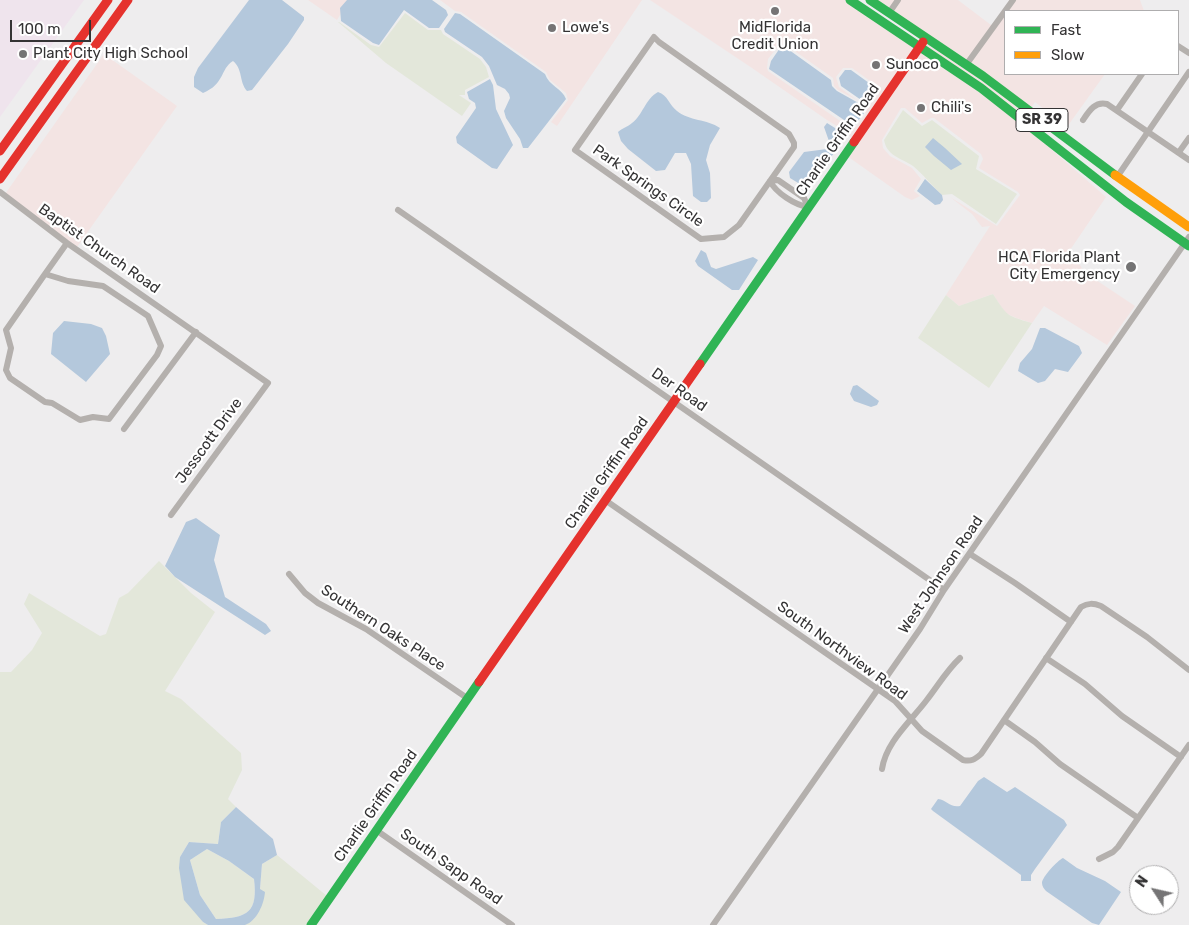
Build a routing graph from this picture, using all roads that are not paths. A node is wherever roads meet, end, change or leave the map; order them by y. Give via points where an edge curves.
1 (108, 0) edge
2 (128, 0) edge
3 (850, 0) edge
4 (870, 0) edge
5 (898, 0) edge
6 (889, 12) junction
7 (1004, 13) edge
8 (926, 38) junction
9 (921, 46) junction
10 (966, 66) junction
11 (1189, 72) edge
12 (1141, 75) edge
13 (1117, 110) junction
14 (48, 112) junction
15 (22, 119) junction
16 (1083, 120) dead end
17 (1148, 131) junction
18 (1189, 138) edge
19 (0, 151) edge
20 (1179, 152) junction
21 (1189, 160) edge
22 (1117, 177) junction
23 (0, 179) edge
24 (770, 181) junction
25 (0, 192) edge
26 (808, 207) junction
27 (398, 210) dead end
28 (1189, 227) edge
29 (1188, 242) edge
30 (66, 243) junction
31 (45, 274) junction
32 (196, 332) junction
33 (268, 383) joint
34 (673, 401) junction
35 (124, 429) dead end
36 (605, 500) junction
37 (171, 514) dead end
38 (970, 554) junction
39 (289, 574) dead end
40 (944, 590) junction
41 (1071, 622) junction
42 (960, 658) dead end
43 (1046, 658) junction
44 (1189, 670) edge
45 (878, 690) junction
46 (467, 698) junction
47 (910, 719) junction
48 (1004, 720) junction
49 (1189, 745) edge
50 (1181, 757) junction
51 (882, 769) dead end
52 (1138, 818) junction
53 (376, 830) junction
54 (1099, 859) dead end
55 (311, 925) edge
56 (512, 925) edge
57 (713, 925) edge

1 - 15 main road
2 - 14 main road
3 - 9 main road, SR 39
4 - 6 main road, SR 39
5 - 6 street
6 - 8 main road, SR 39
7 - 10 street
8 - 9 main road, Charlie Griffin Road
8 - 10 main road, SR 39
9 - 26 main road, Charlie Griffin Road
9 - 29 main road, SR 39 via 981,88 1126,202
10 - 22 main road, SR 39
11 - 17 street
12 - 13 street
13 - 16 street via 1107,104 1098,104
13 - 17 street
14 - 15 main road via 38,118
14 - 23 main road
15 - 19 main road
17 - 20 street
17 - 22 street
18 - 20 street
20 - 21 street
22 - 28 main road, SR 39
24 - 24 street, Park Springs Circle via 794,147 789,134 654,37 575,150 701,239 724,237 739,225
24 - 26 street via 773,188 800,206
25 - 30 street, Baptist Church Road
26 - 34 main road, Charlie Griffin Road
27 - 34 street, Der Road
29 - 38 street, West Johnson Road
30 - 31 street
30 - 32 street, Baptist Church Road
31 - 31 street via 6,330 11,348 6,370 10,378 44,402 52,403 80,420 109,418 161,346 148,316 103,286
32 - 33 street, Baptist Church Road
32 - 35 street
33 - 37 street, Jesscott Drive
34 - 36 main road, Charlie Griffin Road
34 - 40 street, Der Road
36 - 45 street, South Northview Road
36 - 46 main road, Charlie Griffin Road
38 - 40 street, West Johnson Road
38 - 41 street
39 - 46 street, Southern Oaks Place via 318,603 366,629
40 - 45 street, West Johnson Road
41 - 43 street, South Northview Road
41 - 44 street, South Northview Road via 1081,607 1094,603
42 - 47 street
43 - 48 street, South Northview Road
43 - 50 street
45 - 47 street, South Northview Road via 895,701
45 - 57 street, West Johnson Road
46 - 53 main road, Charlie Griffin Road
47 - 48 street, South Northview Road via 928,736 969,762 981,754
47 - 51 street via 887,752
48 - 52 street
49 - 50 street
50 - 52 street
52 - 54 street via 1113,852
53 - 55 main road, Charlie Griffin Road
53 - 56 street, South Sapp Road

